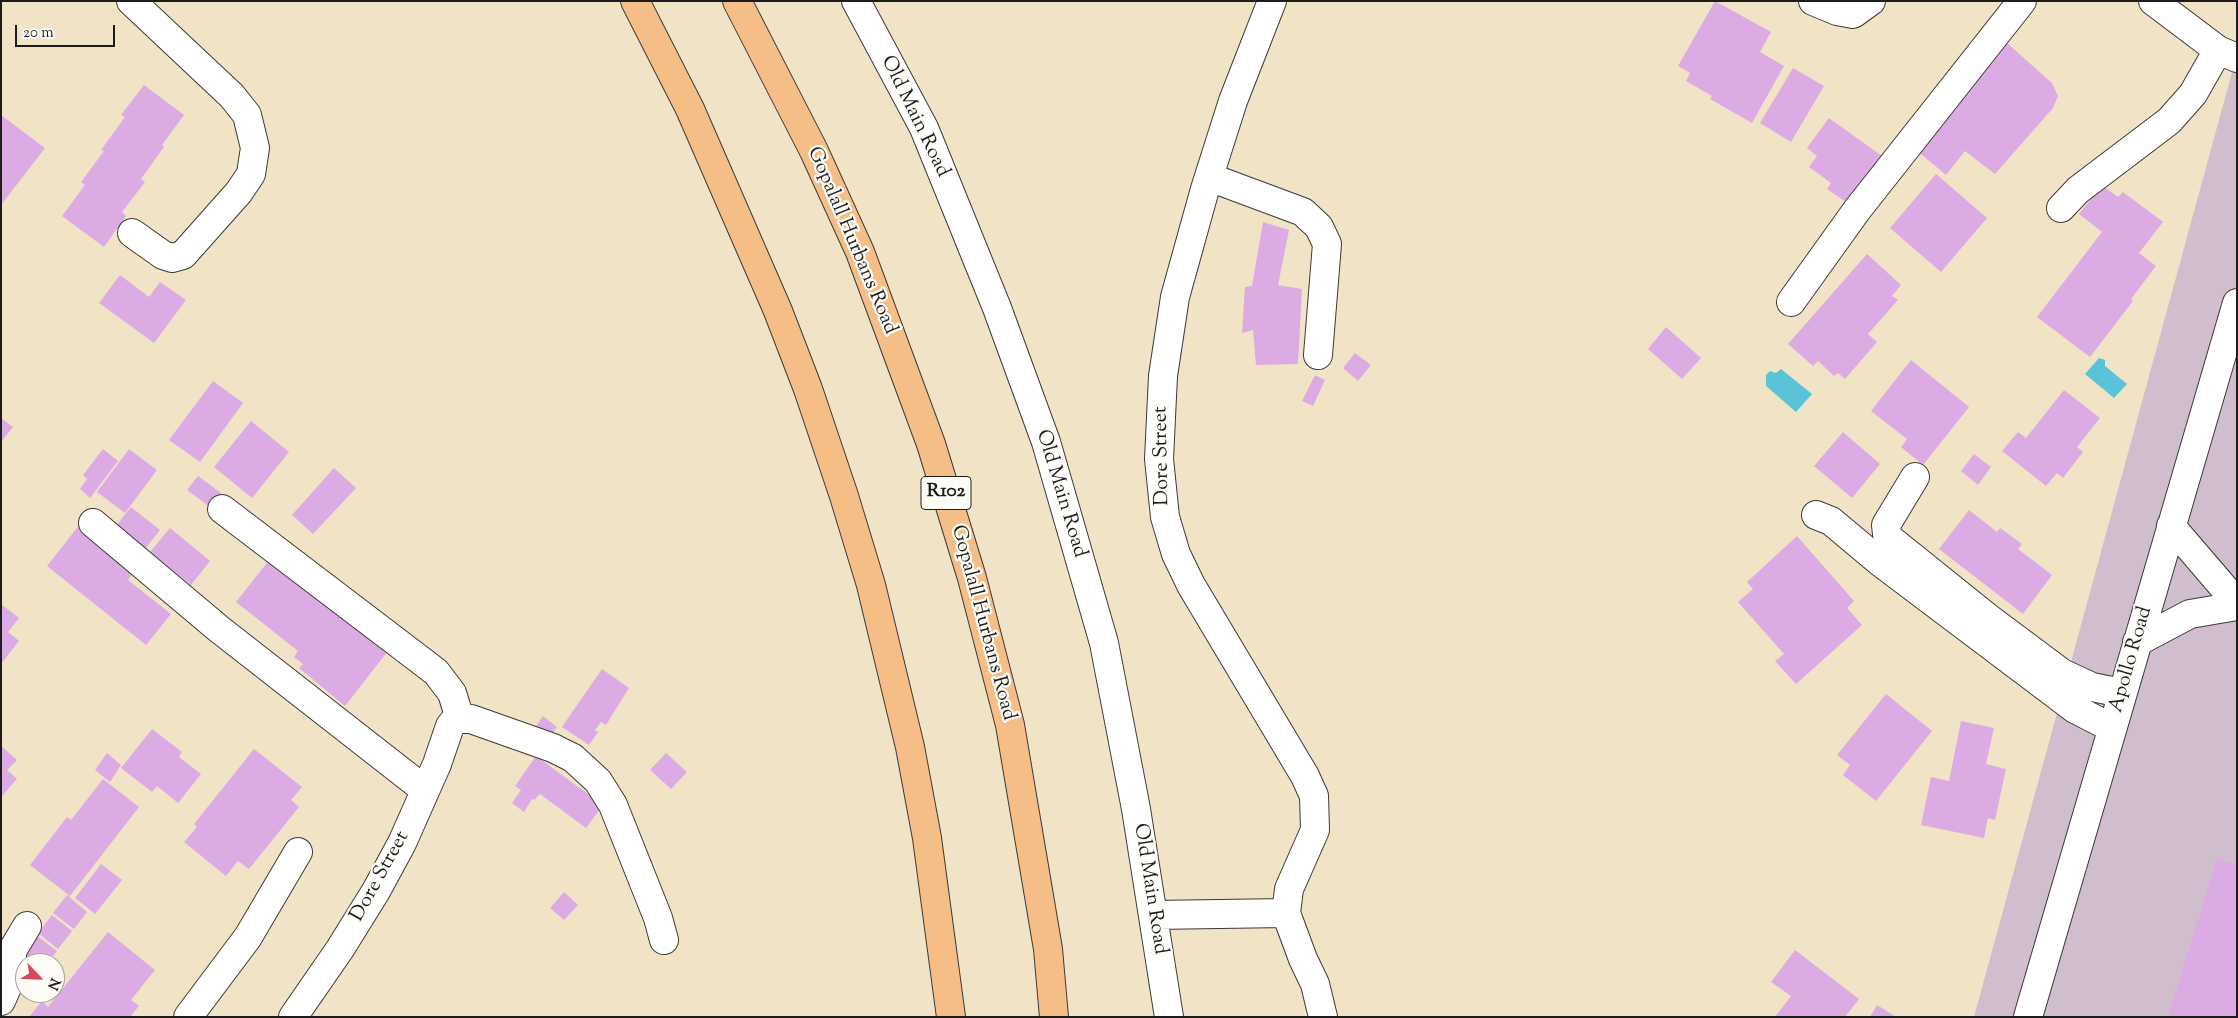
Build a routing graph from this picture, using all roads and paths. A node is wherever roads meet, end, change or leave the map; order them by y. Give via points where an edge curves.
1 (131, 1) edge
2 (635, 1) edge
3 (737, 1) edge
4 (856, 1) edge
5 (1272, 1) edge
6 (1813, 1) edge
7 (1871, 1) edge
8 (2022, 1) edge
9 (2154, 1) edge
10 (2227, 54) edge
11 (1209, 177) junction
12 (2061, 208) dead end
13 (132, 233) dead end
14 (1791, 302) dead end
15 (2237, 303) edge
16 (1318, 355) dead end
17 (1915, 477) dead end
18 (222, 509) dead end
19 (1816, 515) dead end
20 (93, 523) dead end
21 (2171, 526) junction
22 (2237, 604) edge
23 (2137, 642) junction
24 (2122, 693) junction
25 (455, 723) junction
26 (2112, 728) junction
27 (426, 790) junction
28 (298, 852) dead end
29 (1286, 913) junction
30 (1153, 915) junction
31 (27, 926) dead end
32 (664, 940) dead end
33 (1, 1001) edge
34 (189, 1016) edge
35 (293, 1017) edge
36 (951, 1017) edge
37 (1054, 1017) edge
38 (1169, 1017) edge
39 (1323, 1017) edge
40 (2028, 1017) edge

1 - 13 street via 232,96 247,115 255,148 251,174 239,192 183,254 172,258 163,255
2 - 36 main road via 690,109 778,311 844,496 871,585 910,747 927,838
3 - 37 main road, Gopalall Hurbans Road / R102 via 814,152 860,252 931,444 972,578 1010,725 1048,949
4 - 30 street, Old Main Road via 924,128 997,308 1046,442 1104,643
5 - 11 street, Dore Street via 1233,102
6 - 7 street via 1853,14
8 - 14 street via 1857,210
9 - 10 street
10 - 12 street via 2169,121 2078,190
11 - 16 street via 1303,212 1319,227 1327,244
11 - 29 street, Dore Street via 1175,297 1163,376 1159,459 1165,517 1176,554 1191,585 1314,796 1315,830 1289,889
15 - 21 street, Apollo Road
17 - 24 street via 1886,525 1890,539 2062,673 2092,687
18 - 25 street via 436,672 452,693
19 - 26 street via 1831,521 1880,562 2075,709
20 - 27 street via 220,629
21 - 22 street
21 - 23 street, Apollo Road
22 - 23 street via 2190,614
23 - 24 street, Apollo Road
24 - 26 street, Apollo Road
25 - 27 street, Dore Street
25 - 32 street via 471,719 553,748 573,758 598,781 613,805
26 - 40 street, Apollo Road
27 - 35 street, Dore Street via 376,891
28 - 34 street via 248,937
29 - 30 street
29 - 39 street via 1302,959 1315,984
30 - 38 street, Old Main Road
31 - 33 street via 12,951 12,976

